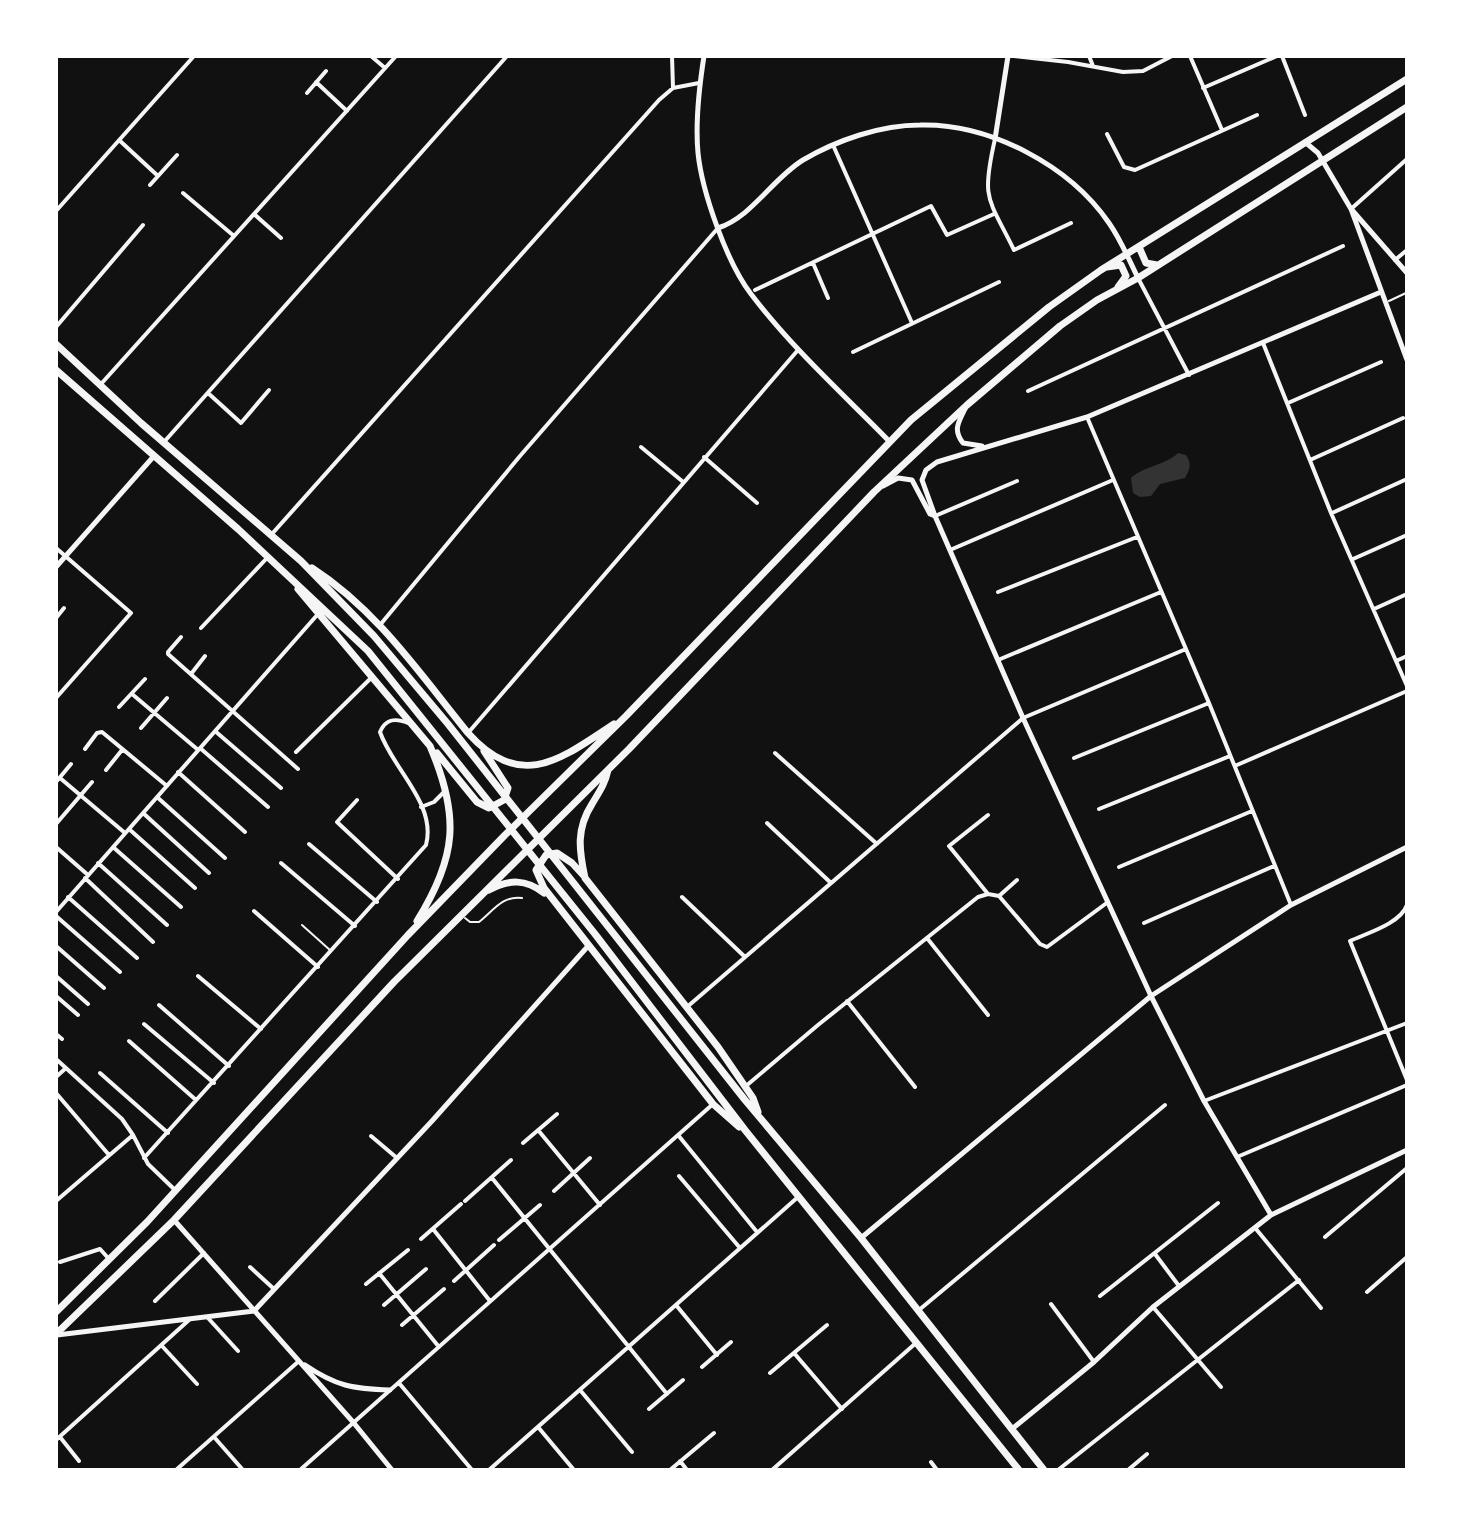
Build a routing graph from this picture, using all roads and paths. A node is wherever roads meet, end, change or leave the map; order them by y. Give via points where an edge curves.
1 (194, 56) edge
2 (371, 56) edge
3 (396, 56) edge
4 (507, 56) edge
5 (672, 56) edge
6 (704, 56) edge
7 (1008, 56) edge
8 (1014, 56) edge
9 (1089, 56) edge
10 (1172, 56) edge
11 (1190, 56) edge
12 (1280, 56) edge
13 (1093, 66) junction
14 (385, 68) junction
15 (326, 71) dead end
16 (1407, 79) edge
17 (316, 82) junction
18 (699, 83) junction
19 (673, 88) junction
20 (1203, 88) junction
21 (307, 93) dead end
22 (1407, 107) edge
23 (347, 111) junction
24 (1257, 115) dead end
25 (1305, 115) dead end
26 (1222, 130) junction
27 (1107, 134) dead end
28 (995, 139) junction
29 (119, 140) junction
30 (1305, 142) junction
31 (833, 145) junction
32 (177, 155) dead end
33 (1407, 159) edge
34 (1321, 160) junction
35 (158, 176) junction
36 (150, 185) dead end
37 (183, 193) dead end
38 (1351, 209) junction
39 (56, 211) edge
40 (254, 214) junction
41 (994, 214) junction
42 (1071, 223) dead end
43 (143, 225) dead end
44 (718, 228) junction
45 (234, 236) junction
46 (871, 236) junction
47 (281, 238) dead end
48 (1343, 246) dead end
49 (1139, 247) junction
50 (1407, 250) edge
51 (1126, 253) junction
52 (1395, 260) junction
53 (813, 263) junction
54 (1157, 265) junction
55 (1101, 270) junction
56 (1407, 273) edge
57 (1138, 278) junction
58 (999, 282) dead end
59 (1117, 288) junction
60 (755, 290) dead end
61 (1381, 292) junction
62 (1406, 293) edge
63 (828, 298) dead end
64 (1385, 303) junction
65 (912, 323) junction
66 (56, 327) edge
67 (1166, 328) junction
68 (1263, 343) junction
69 (56, 344) edge
70 (799, 350) junction
71 (853, 352) dead end
72 (1407, 360) edge
73 (1381, 362) dead end
74 (56, 370) edge
75 (1189, 375) junction
76 (101, 385) junction
77 (269, 390) dead end
78 (1028, 391) dead end
79 (208, 393) junction
80 (1287, 403) junction
81 (967, 405) junction
82 (1087, 417) junction
83 (1403, 418) dead end
84 (889, 441) junction
85 (164, 442) junction
86 (987, 446) junction
87 (641, 447) dead end
88 (154, 456) junction
89 (704, 457) junction
90 (1309, 460) junction
91 (1407, 479) edge
92 (1113, 480) junction
93 (1017, 481) dead end
94 (683, 482) junction
95 (874, 492) junction
96 (757, 503) dead end
97 (1331, 513) junction
98 (935, 516) junction
99 (271, 535) junction
100 (1407, 535) edge
101 (1137, 537) junction
102 (56, 548) edge
103 (950, 550) junction
104 (66, 556) junction
105 (268, 556) junction
106 (1353, 559) junction
107 (301, 561) junction
108 (56, 567) edge
109 (287, 574) junction
110 (998, 592) dead end
111 (1161, 592) junction
112 (1407, 594) edge
113 (64, 608) dead end
114 (1374, 609) junction
115 (318, 614) junction
116 (56, 618) edge
117 (380, 625) junction
118 (201, 628) dead end
119 (181, 637) dead end
120 (1186, 649) junction
121 (205, 656) dead end
122 (1407, 656) edge
123 (998, 660) junction
124 (1396, 661) junction
125 (191, 674) junction
126 (373, 676) junction
127 (145, 679) dead end
128 (1407, 689) edge
129 (132, 694) junction
130 (57, 697) edge
131 (167, 698) dead end
132 (1209, 703) junction
133 (119, 707) dead end
134 (233, 710) junction
135 (154, 713) junction
136 (626, 716) junction
137 (1023, 718) junction
138 (414, 725) junction
139 (141, 728) dead end
140 (215, 731) junction
141 (468, 733) junction
142 (430, 746) junction
143 (480, 746) junction
144 (85, 749) dead end
145 (123, 749) junction
146 (199, 749) junction
147 (296, 752) dead end
148 (775, 753) dead end
149 (1230, 756) junction
150 (1074, 758) dead end
151 (71, 764) dead end
152 (1237, 765) dead end
153 (298, 769) dead end
154 (608, 769) junction
155 (106, 770) dead end
156 (178, 772) junction
157 (58, 780) edge
158 (92, 782) dead end
159 (167, 786) junction
160 (281, 788) dead end
161 (446, 791) junction
162 (81, 795) junction
163 (157, 797) junction
164 (357, 800) dead end
165 (268, 807) dead end
166 (421, 807) junction
167 (1099, 809) dead end
168 (1252, 811) junction
169 (143, 813) junction
170 (988, 815) dead end
171 (767, 823) dead end
172 (56, 824) edge
173 (127, 831) junction
174 (245, 832) dead end
175 (309, 844) dead end
176 (877, 844) junction
177 (56, 847) edge
178 (113, 847) junction
179 (1407, 847) edge
180 (225, 858) dead end
181 (98, 863) junction
182 (281, 863) dead end
183 (1274, 866) junction
184 (1119, 867) dead end
185 (209, 873) dead end
186 (87, 877) junction
187 (585, 878) junction
188 (398, 879) junction
189 (1017, 880) dead end
190 (831, 883) junction
191 (195, 888) dead end
192 (988, 894) junction
193 (480, 895) junction
194 (999, 896) junction
195 (68, 897) junction
196 (682, 897) dead end
197 (522, 898) dead end
198 (377, 902) junction
199 (555, 902) junction
200 (1108, 902) junction
201 (1291, 905) junction
202 (1407, 905) edge
203 (181, 907) dead end
204 (254, 911) dead end
205 (56, 914) edge
206 (461, 914) junction
207 (1144, 923) dead end
208 (167, 925) dead end
209 (302, 925) dead end
210 (355, 926) junction
211 (408, 935) junction
212 (927, 938) junction
213 (153, 942) dead end
214 (589, 945) junction
215 (56, 946) edge
216 (332, 951) junction
217 (745, 957) junction
218 (137, 958) dead end
219 (318, 967) junction
220 (120, 972) dead end
221 (56, 976) edge
222 (198, 976) dead end
223 (104, 988) dead end
224 (56, 996) edge
225 (1151, 996) junction
226 (847, 1001) junction
227 (88, 1004) dead end
228 (159, 1005) dead end
229 (685, 1009) junction
230 (78, 1015) dead end
231 (988, 1015) dead end
232 (1407, 1023) edge
233 (144, 1024) dead end
234 (262, 1030) junction
235 (1386, 1031) junction
236 (56, 1034) edge
237 (62, 1039) dead end
238 (129, 1041) dead end
239 (56, 1059) edge
240 (229, 1066) junction
241 (66, 1068) junction
242 (100, 1073) dead end
243 (56, 1077) edge
244 (214, 1083) junction
245 (1407, 1083) edge
246 (746, 1086) junction
247 (915, 1087) dead end
248 (56, 1093) edge
249 (197, 1101) junction
250 (1204, 1101) junction
251 (713, 1104) junction
252 (1165, 1105) dead end
253 (557, 1114) dead end
254 (246, 1116) junction
255 (760, 1118) junction
256 (259, 1127) junction
257 (538, 1130) junction
258 (745, 1130) junction
259 (231, 1131) junction
260 (168, 1133) junction
261 (133, 1135) junction
262 (678, 1135) junction
263 (371, 1136) dead end
264 (245, 1142) junction
265 (523, 1143) dead end
266 (1407, 1150) edge
267 (109, 1155) junction
268 (1237, 1157) junction
269 (144, 1158) junction
270 (397, 1158) junction
271 (590, 1158) dead end
272 (511, 1160) dead end
273 (1407, 1168) edge
274 (573, 1173) junction
275 (679, 1176) dead end
276 (492, 1178) junction
277 (175, 1190) junction
278 (554, 1191) dead end
279 (798, 1197) junction
280 (56, 1201) edge
281 (1218, 1203) dead end
282 (540, 1205) dead end
283 (600, 1205) junction
284 (1271, 1215) junction
285 (524, 1219) junction
286 (174, 1220) junction
287 (433, 1229) junction
288 (1256, 1229) junction
289 (757, 1233) junction
290 (1325, 1237) dead end
291 (861, 1238) junction
292 (421, 1239) dead end
293 (499, 1240) dead end
294 (494, 1245) dead end
295 (740, 1248) junction
296 (408, 1250) dead end
297 (549, 1250) junction
298 (204, 1253) junction
299 (1155, 1254) junction
300 (1407, 1257) edge
301 (109, 1259) junction
302 (60, 1262) dead end
303 (250, 1267) dead end
304 (426, 1269) dead end
305 (466, 1270) junction
306 (379, 1273) junction
307 (1299, 1280) junction
308 (454, 1281) dead end
309 (366, 1284) dead end
310 (1179, 1286) junction
311 (274, 1289) junction
312 (444, 1289) dead end
313 (1367, 1292) dead end
314 (397, 1295) junction
315 (1100, 1296) dead end
316 (155, 1301) dead end
317 (490, 1301) junction
318 (1051, 1304) dead end
319 (384, 1305) dead end
320 (676, 1305) junction
321 (1153, 1307) junction
322 (1321, 1308) dead end
323 (919, 1310) junction
324 (254, 1311) junction
325 (56, 1312) edge
326 (414, 1315) junction
327 (208, 1318) junction
328 (189, 1320) junction
329 (402, 1325) dead end
330 (827, 1325) dead end
331 (56, 1334) edge
332 (731, 1342) dead end
333 (917, 1342) junction
334 (162, 1346) junction
335 (629, 1346) junction
336 (439, 1347) junction
337 (238, 1351) dead end
338 (794, 1353) junction
339 (717, 1355) junction
340 (1198, 1357) junction
341 (299, 1361) junction
342 (1094, 1362) junction
343 (702, 1367) dead end
344 (770, 1373) dead end
345 (683, 1380) dead end
346 (399, 1382) junction
347 (197, 1384) dead end
348 (1221, 1387) dead end
349 (390, 1390) junction
350 (580, 1390) junction
351 (667, 1394) junction
352 (649, 1409) dead end
353 (842, 1409) junction
354 (353, 1422) junction
355 (538, 1427) junction
356 (1012, 1429) junction
357 (714, 1433) dead end
358 (214, 1437) junction
359 (58, 1439) edge
360 (632, 1452) dead end
361 (1147, 1454) dead end
362 (79, 1461) dead end
363 (680, 1461) junction
364 (931, 1462) dead end
365 (176, 1470) edge
366 (243, 1470) edge
367 (300, 1470) edge
368 (392, 1470) edge
369 (472, 1470) edge
370 (489, 1470) edge
371 (574, 1470) edge
372 (670, 1470) edge
373 (687, 1470) edge
374 (772, 1470) edge
375 (937, 1470) edge
376 (1019, 1470) edge
377 (1044, 1470) edge
378 (1058, 1470) edge
379 (1128, 1470) edge

1 - 29 street
2 - 14 street
3 - 14 street
4 - 79 street
5 - 19 street
6 - 18 street
7 - 28 street
8 - 13 street
9 - 13 street
10 - 13 street via 1143,71
11 - 20 street
12 - 20 street
12 - 25 street
14 - 23 street
15 - 17 street
16 - 30 main road
17 - 21 street
17 - 23 street
18 - 19 street
18 - 44 street via 699,155
19 - 99 street
20 - 26 street
22 - 34 main road
23 - 40 street
24 - 26 street
26 - 27 street via 1135,170 1124,167
28 - 31 street via 918,124
28 - 41 street via 987,177
28 - 51 street via 1071,183 1109,223
29 - 35 street
29 - 39 street
30 - 34 street
30 - 49 main road
31 - 44 street via 777,178 744,214
31 - 46 street
32 - 35 street
33 - 38 street
34 - 38 street
34 - 54 main road
35 - 36 street
37 - 45 street
38 - 52 street
38 - 61 street
40 - 45 street
40 - 47 street
41 - 42 street via 1014,250
41 - 46 street via 947,235 931,206
43 - 66 street
44 - 70 street via 750,293
44 - 117 street
45 - 76 street
46 - 53 street
46 - 65 street
48 - 67 street
49 - 51 main road
49 - 54 main road via 1146,263
50 - 52 street
51 - 55 main road
51 - 57 street
52 - 56 street
53 - 60 street
53 - 63 street
54 - 57 main road
55 - 59 main road via 1121,265 1126,276
55 - 84 main road
57 - 59 main road
57 - 67 street
58 - 65 street
59 - 81 main road via 1060,326
61 - 64 street
61 - 68 street
62 - 64 lane
64 - 72 street
65 - 71 street
67 - 75 street
67 - 78 street
68 - 75 street
68 - 80 street
69 - 76 main road
70 - 84 street
70 - 89 street
73 - 80 street
74 - 88 main road
75 - 82 street
76 - 85 main road
77 - 79 street via 241,423
79 - 85 street
80 - 90 street
81 - 86 street via 956,434 963,443
81 - 95 main road
82 - 86 street
82 - 92 street
83 - 90 street
84 - 136 main road
85 - 99 main road
86 - 98 street via 926,470 922,480
87 - 94 street
88 - 104 street
88 - 105 main road
89 - 94 street
89 - 96 street
90 - 97 street
91 - 97 street
92 - 101 street
92 - 103 street
93 - 98 street
94 - 141 street
95 - 98 street via 898,478 912,480
95 - 154 main road
97 - 106 street
98 - 103 street
99 - 107 main road
100 - 106 street
101 - 110 street
101 - 111 street
102 - 104 street
103 - 123 street
104 - 108 street
104 - 130 street via 131,613
105 - 109 main road
105 - 118 street
106 - 114 street
107 - 117 main road via 336,584
107 - 255 main road via 448,724
109 - 115 main road
109 - 258 main road via 368,651
111 - 120 street
111 - 123 street
112 - 114 street
113 - 116 street
114 - 124 street
115 - 126 main road
115 - 134 street
117 - 141 main road
119 - 125 street via 168,654
120 - 132 street
120 - 137 street
121 - 125 street
122 - 124 street
123 - 137 street
124 - 128 street
125 - 134 street
126 - 138 main road
126 - 147 street
127 - 129 street
128 - 152 street
129 - 133 street
129 - 135 street
131 - 135 street
132 - 149 street
132 - 150 street
134 - 140 street
134 - 153 street
135 - 139 street
135 - 146 street
136 - 143 main road via 554,762 520,766
136 - 211 main road
137 - 176 street
137 - 200 street
138 - 142 main road
138 - 166 street via 393,719 380,732
140 - 146 street
140 - 160 street
141 - 143 main road
142 - 143 main road via 477,802 489,808 504,800 508,788
142 - 161 main road
144 - 145 street via 99,732
145 - 155 street
145 - 159 street
146 - 156 street
146 - 165 street
148 - 176 street
149 - 167 street
149 - 168 street
151 - 157 street
154 - 187 main road via 579,833
154 - 193 main road
156 - 159 street
156 - 174 street
157 - 162 street
158 - 162 street
159 - 163 street
161 - 166 street
161 - 211 main road via 451,836 446,864
162 - 172 street
162 - 173 street
163 - 169 street
163 - 180 street
164 - 188 street via 337,822
166 - 188 street via 428,828 426,845
168 - 183 street
168 - 184 street
169 - 173 street
169 - 185 street
170 - 192 street via 949,846
171 - 190 street
173 - 178 street
173 - 191 street
175 - 198 street
176 - 190 street
177 - 186 street
178 - 181 street
178 - 203 street
179 - 201 street
181 - 186 street
181 - 208 street
182 - 210 street
183 - 201 street
183 - 207 street
186 - 195 street
186 - 213 street
187 - 199 main road via 566,858 546,855 536,870
187 - 229 main road
188 - 198 street
189 - 194 street
190 - 217 street
192 - 194 street
192 - 212 street
193 - 199 main road via 520,881
193 - 206 main road
194 - 200 street via 1047,947
195 - 205 street
195 - 218 street
196 - 217 street
197 - 206 lane via 502,902 479,922
198 - 210 street
199 - 214 main road
200 - 225 street
201 - 225 street
202 - 235 street via 1397,918 1350,941
204 - 219 street
205 - 220 street
206 - 256 main road
209 - 216 lane
210 - 216 street
211 - 254 main road
212 - 226 street
212 - 231 street
214 - 251 main road
214 - 270 street
215 - 223 street
216 - 219 street
217 - 229 street
219 - 234 street
221 - 227 street
222 - 234 street
224 - 230 street
225 - 250 street
225 - 291 street
226 - 246 street
226 - 247 street
228 - 240 street
229 - 246 main road
232 - 235 street
233 - 244 street
234 - 240 street
235 - 245 street
235 - 250 street
236 - 237 street
238 - 249 street
239 - 241 street
240 - 244 street
241 - 243 street
241 - 261 street
242 - 260 street
244 - 249 street
245 - 268 street
246 - 255 main road
248 - 267 street
249 - 260 street
250 - 268 street
251 - 258 main road
251 - 262 street
252 - 323 street
253 - 257 street
254 - 256 main road via 249,1125
254 - 259 main road
255 - 291 main road
256 - 264 main road
257 - 265 street
257 - 274 street
258 - 279 main road
259 - 264 main road
259 - 277 main road
260 - 269 street
261 - 267 street
261 - 269 street
262 - 283 street
262 - 289 street
263 - 270 street
264 - 286 main road
266 - 284 street
267 - 280 street
268 - 284 street
269 - 277 street
270 - 311 street
271 - 274 street
272 - 276 street
273 - 290 street
274 - 278 street
274 - 283 street
275 - 295 street
276 - 285 street
276 - 287 street
277 - 301 main road
279 - 289 street
279 - 333 main road
281 - 299 street
282 - 285 street
283 - 297 street
284 - 288 street
285 - 293 street
285 - 297 street
286 - 298 street
286 - 331 main road
287 - 292 street
287 - 305 street
288 - 307 street
288 - 310 street
289 - 295 street
291 - 323 main road
294 - 305 street
295 - 320 street
296 - 306 street
297 - 317 street
297 - 335 street
298 - 316 street
298 - 324 street
299 - 310 street
299 - 315 street
300 - 313 street
301 - 302 street via 100,1249
301 - 325 main road
303 - 311 street
304 - 314 street
305 - 308 street
305 - 317 street
306 - 309 street
306 - 314 street
307 - 322 street
307 - 340 street
310 - 321 street
311 - 324 street
312 - 326 street
314 - 319 street
314 - 326 street
317 - 336 street
318 - 342 street
320 - 335 street
320 - 339 street
321 - 340 street
321 - 342 street
323 - 356 main road
324 - 327 street
324 - 341 street
326 - 329 street
326 - 336 street
327 - 328 street
327 - 337 street
328 - 331 street
328 - 334 street
330 - 338 street
332 - 339 street
333 - 353 street
333 - 376 main road
334 - 347 street
334 - 359 street
335 - 350 street
335 - 351 street
336 - 346 street
338 - 344 street
338 - 353 street
339 - 343 street
340 - 348 street
340 - 378 street
341 - 349 street via 343,1386
341 - 354 street
341 - 358 street
342 - 356 street
345 - 351 street
346 - 349 street
346 - 369 street
349 - 354 street
350 - 355 street
350 - 360 street
351 - 352 street
353 - 374 street
354 - 367 street
354 - 368 street
355 - 370 street
355 - 371 street
356 - 377 main road
357 - 363 street
358 - 365 street
358 - 366 street
359 - 362 street
361 - 379 street
363 - 372 street
363 - 373 street
364 - 375 street

